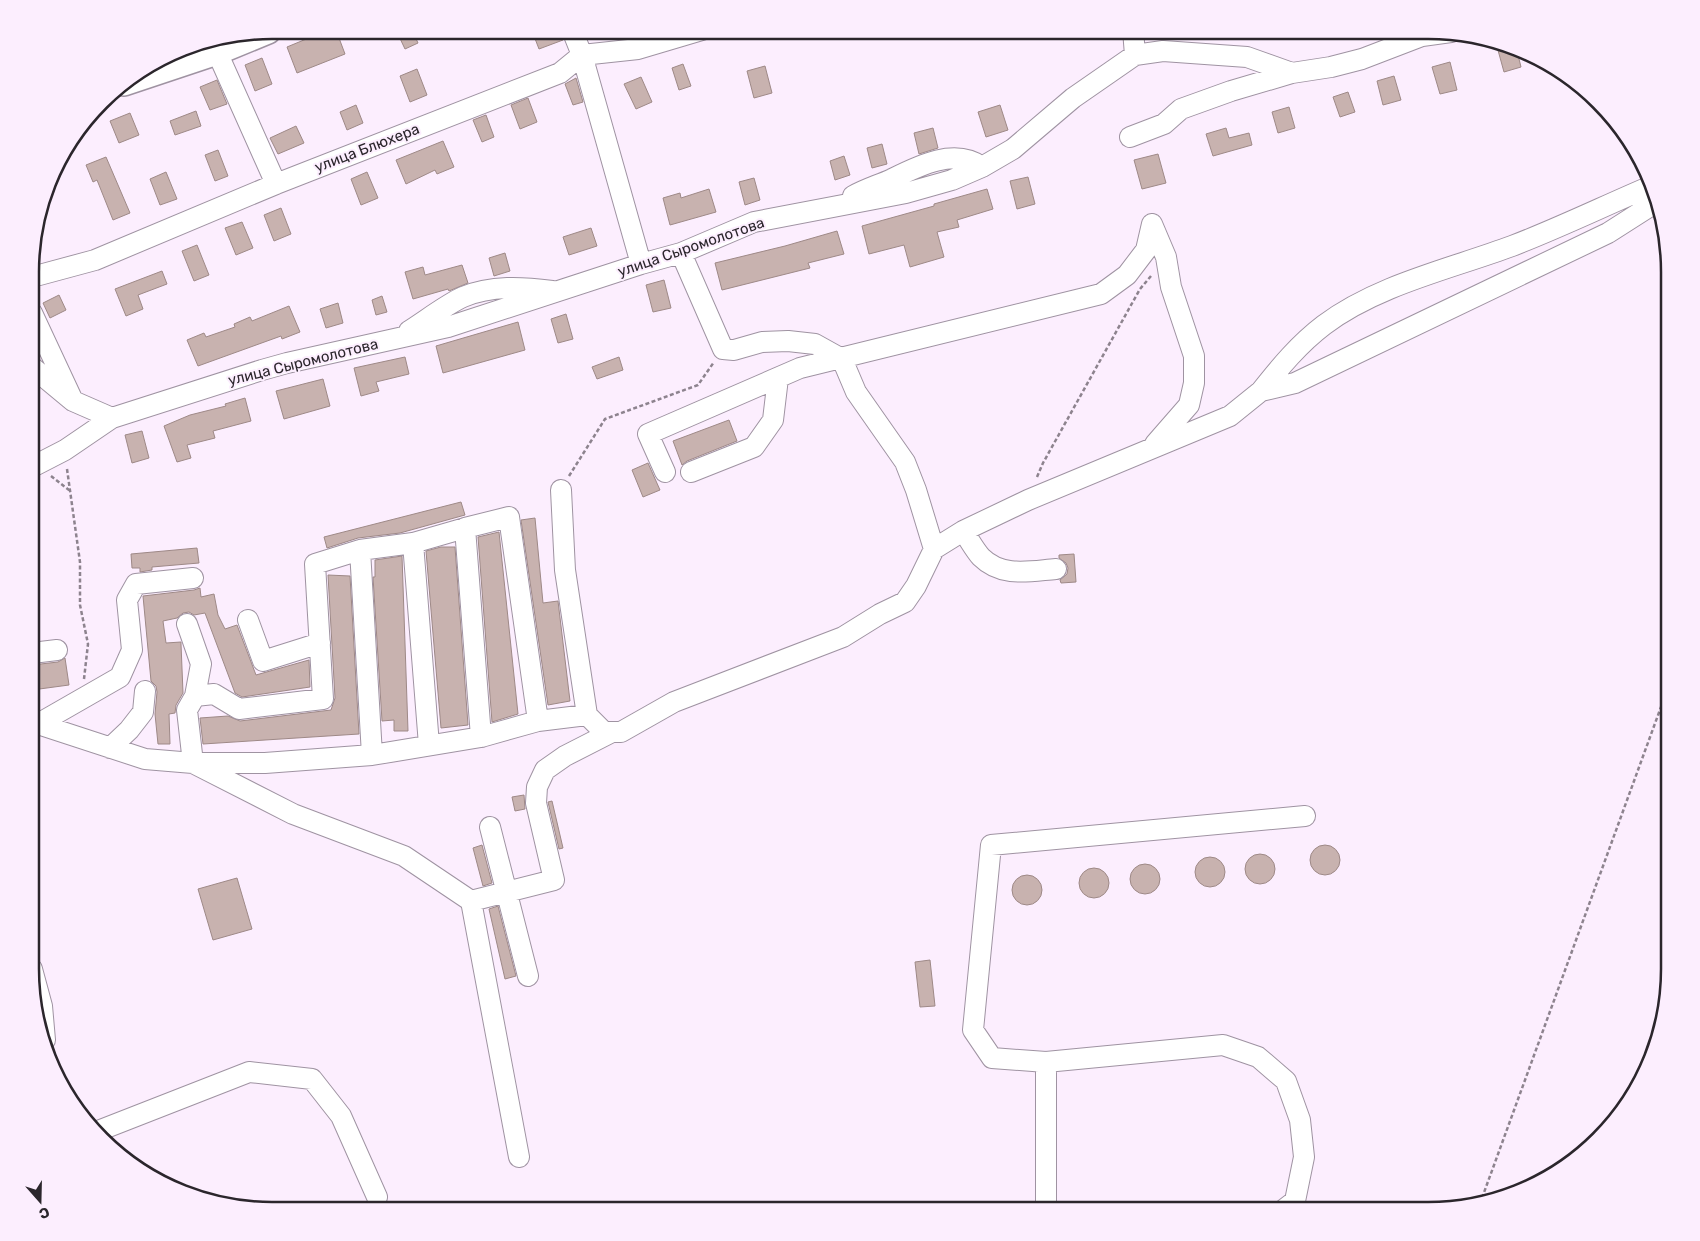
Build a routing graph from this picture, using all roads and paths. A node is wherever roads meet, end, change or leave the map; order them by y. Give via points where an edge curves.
1 (576, 39) edge
2 (672, 39) edge
3 (1134, 39) edge
4 (1406, 39) edge
5 (246, 40) edge
6 (218, 52) junction
7 (582, 55) junction
8 (1135, 55) junction
9 (1292, 73) junction
10 (145, 76) edge
11 (1130, 137) dead end
12 (276, 184) junction
13 (1646, 188) edge
14 (1651, 205) edge
15 (681, 253) junction
16 (1166, 257) junction
17 (641, 264) junction
18 (39, 275) edge
19 (39, 328) edge
20 (723, 349) junction
21 (842, 359) junction
22 (39, 373) edge
23 (778, 378) junction
24 (1261, 391) junction
25 (73, 401) junction
26 (112, 418) junction
27 (1151, 448) junction
28 (65, 450) junction
29 (39, 463) edge
30 (665, 472) dead end
31 (691, 472) dead end
32 (561, 490) joint
33 (1028, 500) junction
34 (465, 528) junction
35 (963, 531) junction
36 (413, 543) junction
37 (934, 549) junction
38 (360, 550) junction
39 (1056, 568) dead end
40 (193, 578) dead end
41 (248, 620) dead end
42 (187, 624) dead end
43 (320, 643) junction
44 (57, 650) dead end
45 (39, 652) edge
46 (145, 692) dead end
47 (195, 696) junction
48 (82, 699) junction
49 (1661, 710) edge
50 (587, 715) junction
51 (39, 722) edge
52 (538, 722) junction
53 (39, 725) edge
54 (612, 732) junction
55 (481, 738) junction
56 (429, 746) junction
57 (110, 748) junction
58 (372, 755) junction
59 (194, 763) junction
60 (1305, 816) dead end
61 (490, 827) dead end
62 (507, 892) junction
63 (471, 901) junction
64 (528, 976) dead end
65 (1046, 1062) junction
66 (102, 1129) edge
67 (518, 1157) dead end
68 (1483, 1196) edge
69 (377, 1197) dead end
70 (1046, 1202) edge
71 (1294, 1202) edge

1 - 7 street
2 - 7 street via 638,49
3 - 8 street
4 - 9 street, улица Сыромолотова via 1362,59
5 - 6 main road
6 - 10 main road
6 - 12 street
7 - 12 street, улица Блюхера via 560,73
7 - 17 street
8 - 9 street, улица Сыромолотова via 1163,51 1247,57
8 - 15 street, улица Сыромолотова via 1072,98 1013,149 982,167 929,187 754,222
9 - 11 street via 1181,109 1164,124
12 - 18 street, улица Блюхера via 95,260
13 - 24 street via 1550,231 1358,304 1324,325 1287,358
14 - 24 street via 1608,233 1295,383
15 - 17 street, улица Сыромолотова
15 - 20 street
16 - 21 street via 1152,224 1146,250 1127,275 1100,294
16 - 27 street via 1194,356 1194,384 1189,405
16 - 33 path via 1140,289 1043,463
17 - 26 street, улица Сыромолотова via 448,328 287,363
19 - 25 street
20 - 21 street via 788,341 815,344
20 - 32 path via 698,385 605,420
21 - 23 street via 800,368
21 - 37 street via 856,392 905,462
22 - 25 street
23 - 30 street via 648,434
23 - 31 street via 773,420 754,447
24 - 27 street via 1230,416
25 - 26 street
26 - 28 street, улица Сыромолотова
27 - 33 street
28 - 29 street, улица Сыромолотова
28 - 48 path via 80,562 80,605 88,644
32 - 50 street via 565,570
33 - 35 street
34 - 36 street
34 - 52 street via 509,517
34 - 55 street
35 - 37 street
35 - 39 street via 981,557 1006,572
36 - 38 street
36 - 56 street
37 - 54 street via 905,602 843,637 674,702 621,732
38 - 43 street via 315,564
38 - 58 street
40 - 48 street via 136,584 127,600 132,650 120,677
41 - 43 street via 263,661
42 - 47 street via 201,664
43 - 47 street via 322,699 239,709 214,694
44 - 45 street
46 - 57 street via 143,712
47 - 59 street via 187,710
48 - 51 street
49 - 68 path
50 - 52 street
50 - 54 street via 604,732
52 - 55 street
53 - 57 street
54 - 62 street via 545,770 537,786 536,803 554,880
55 - 56 street
56 - 58 street
57 - 59 street via 145,759
58 - 59 street via 265,763
59 - 63 street via 293,814 404,856
60 - 65 street via 991,845 973,1030 992,1058
61 - 62 street
62 - 63 street
62 - 64 street
63 - 67 street
65 - 70 street
65 - 71 street via 1223,1045 1258,1057 1286,1081 1300,1120 1304,1157
66 - 69 street via 249,1072 312,1079 341,1116

